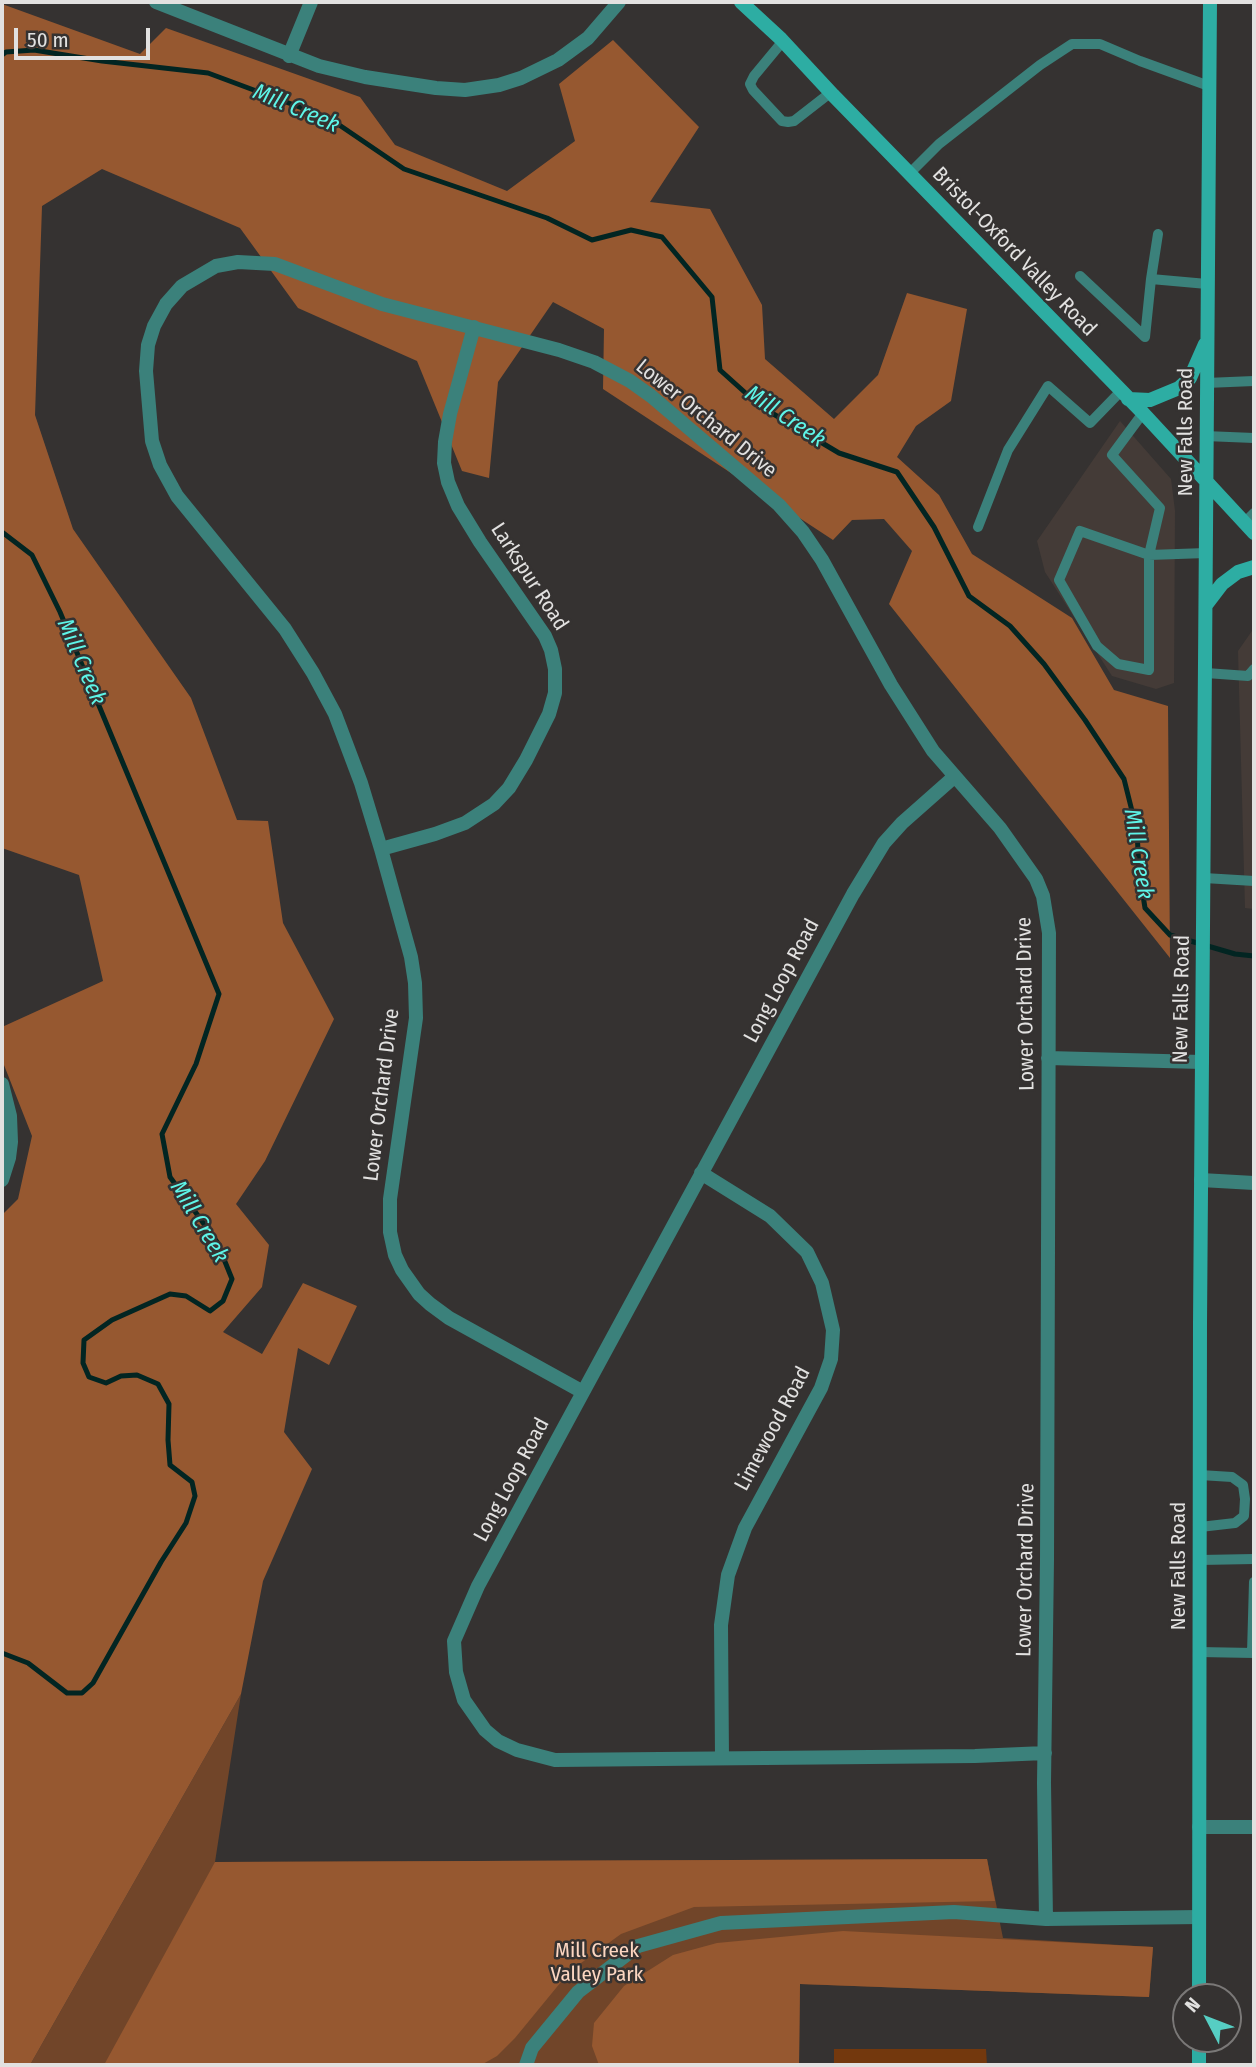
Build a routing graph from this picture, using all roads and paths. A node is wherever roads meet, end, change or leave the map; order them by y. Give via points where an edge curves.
1 (156, 2) edge
2 (311, 2) edge
3 (619, 2) edge
4 (741, 2) edge
5 (1210, 2) edge
6 (783, 41) junction
7 (289, 56) junction
8 (1209, 86) junction
9 (830, 93) junction
10 (909, 174) junction
11 (1158, 233) dead end
12 (1080, 276) dead end
13 (1151, 279) junction
14 (1207, 284) junction
15 (474, 327) junction
16 (1207, 340) junction
17 (1254, 381) edge
18 (1206, 383) junction
19 (1125, 395) junction
20 (1143, 413) junction
21 (1205, 436) junction
22 (1254, 438) edge
23 (1208, 483) junction
24 (1251, 523) edge
25 (978, 527) dead end
26 (1206, 553) junction
27 (1149, 555) junction
28 (1254, 567) edge
29 (1206, 605) junction
30 (1254, 668) edge
31 (1206, 673) junction
32 (954, 777) junction
33 (381, 849) junction
34 (1204, 878) junction
35 (1254, 881) edge
36 (1048, 1058) junction
37 (1202, 1062) junction
38 (2, 1084) edge
39 (701, 1173) junction
40 (2, 1180) edge
41 (1201, 1180) junction
42 (1254, 1183) edge
43 (583, 1392) junction
44 (1200, 1475) junction
45 (1200, 1527) junction
46 (1254, 1559) edge
47 (1200, 1560) junction
48 (1254, 1581) edge
49 (1199, 1651) junction
50 (1253, 1653) edge
51 (1045, 1753) junction
52 (722, 1758) junction
53 (1199, 1827) junction
54 (1254, 1827) edge
55 (1199, 1917) junction
56 (1046, 1919) junction
57 (1199, 1983) edge
58 (526, 2065) edge

1 - 7 street
2 - 7 street
3 - 7 street via 588,38 558,60 499,85 436,88 365,77
4 - 6 main road, Bristol-Oxford Valley Road
5 - 8 main road, New Falls Road
6 - 9 main road, Bristol-Oxford Valley Road
6 - 9 lane via 754,76 753,90 788,122
8 - 10 lane via 1100,44 1072,44 939,144
8 - 14 main road, New Falls Road
9 - 10 main road, Bristol-Oxford Valley Road
10 - 19 main road, Bristol-Oxford Valley Road
11 - 13 lane
12 - 13 lane via 1145,337
13 - 14 lane
14 - 16 main road, New Falls Road
15 - 32 street, Lower Orchard Drive via 594,362 630,381 779,505 822,560 915,724
15 - 33 street, Larkspur Road via 445,442 448,482 480,542 545,636 555,669 555,693 526,760 494,804 465,823
15 - 33 street, Lower Orchard Drive via 382,304 275,264 238,262 216,267 182,286 166,304 148,345 147,395 160,465 177,496 277,619 313,673 335,714
16 - 18 main road, New Falls Road
16 - 19 main road via 1189,378 1179,388 1150,400
17 - 18 lane
18 - 21 main road, New Falls Road
19 - 20 main road, Bristol-Oxford Valley Road
19 - 25 lane via 1090,423 1048,386 1008,450
20 - 23 main road, Bristol-Oxford Valley Road
20 - 27 lane via 1112,455 1160,508
21 - 22 lane
21 - 23 main road, New Falls Road
23 - 24 main road, Bristol-Oxford Valley Road
23 - 26 main road, New Falls Road
26 - 27 lane
26 - 29 main road, New Falls Road
27 - 27 lane via 1149,657 1149,670 1118,664 1097,646 1059,580 1080,531
28 - 29 main road via 1222,584
29 - 31 main road, New Falls Road
30 - 31 lane via 1248,676
31 - 34 main road, New Falls Road
32 - 36 street, Lower Orchard Drive via 1015,847 1043,896 1049,933
32 - 39 street, Long Loop Road via 884,843
33 - 43 street, Lower Orchard Drive via 415,983 416,1018 390,1199 390,1232 396,1255 408,1278 449,1318
34 - 35 lane
34 - 37 main road, New Falls Road
36 - 37 street
36 - 51 street, Lower Orchard Drive
37 - 41 main road, New Falls Road
38 - 40 street via 11,1142
39 - 43 street, Long Loop Road
39 - 52 street, Limewood Road via 770,1216 807,1252 822,1283 833,1330 831,1359 821,1388 744,1528 728,1575 721,1625
41 - 42 street
41 - 44 main road, New Falls Road
43 - 52 street, Long Loop Road via 460,1625 454,1648 464,1700 498,1741 540,1757
44 - 45 main road, New Falls Road
44 - 45 lane via 1231,1477 1243,1485 1245,1499 1244,1516 1235,1523
45 - 47 main road, New Falls Road
46 - 47 lane
47 - 49 main road, New Falls Road
48 - 50 lane
49 - 50 lane
49 - 53 main road, New Falls Road
51 - 52 street, Long Loop Road
51 - 56 street, Lower Orchard Drive
53 - 54 street
53 - 55 main road, New Falls Road
55 - 56 street
55 - 57 main road, New Falls Road
56 - 58 street via 954,1912 721,1923 638,1946 578,1992 532,2048

